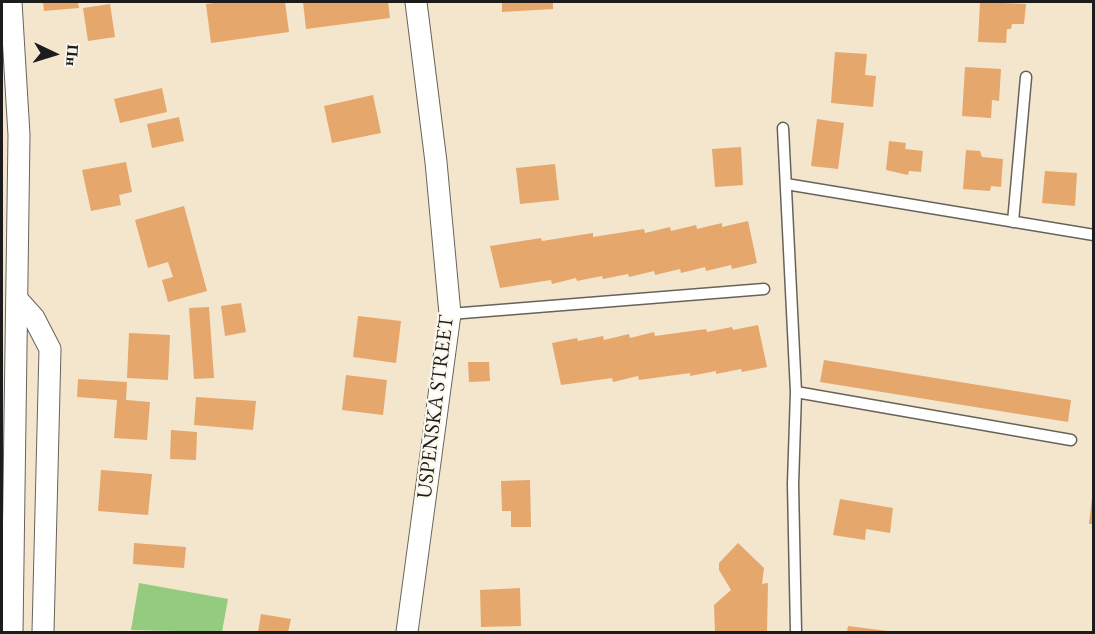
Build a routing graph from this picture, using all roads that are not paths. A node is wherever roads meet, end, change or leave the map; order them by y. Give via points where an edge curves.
1 (11, 2) edge
2 (416, 2) edge
3 (1026, 77) dead end
4 (783, 129) dead end
5 (786, 184) junction
6 (1013, 222) junction
7 (1094, 235) edge
8 (764, 289) dead end
9 (17, 299) junction
10 (450, 314) junction
11 (796, 392) junction
12 (1071, 440) dead end
13 (12, 633) edge
14 (43, 633) edge
15 (407, 633) edge
16 (796, 633) edge

1 - 9 street via 19,135
2 - 10 street, USPENSKA STREET
3 - 6 lane
4 - 5 lane
5 - 6 lane
5 - 11 lane
6 - 7 lane
8 - 10 lane
9 - 13 street
9 - 14 street via 34,318 50,349
10 - 15 street, USPENSKA STREET
11 - 12 lane
11 - 16 lane

